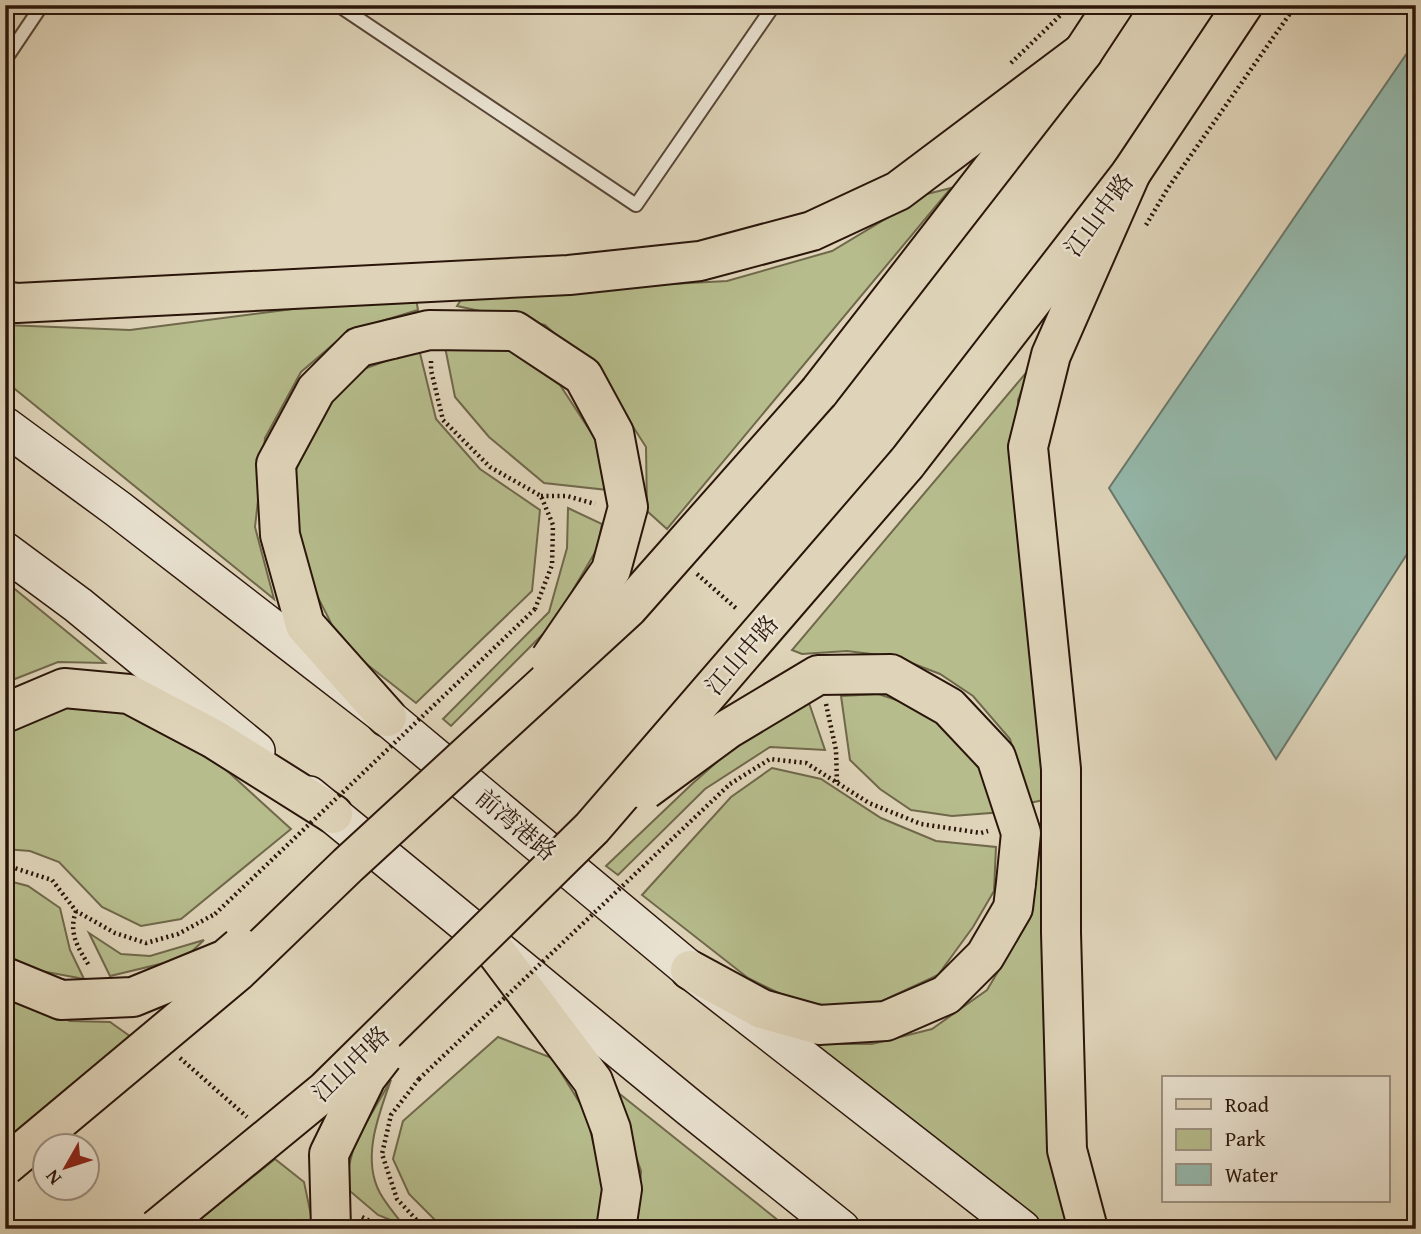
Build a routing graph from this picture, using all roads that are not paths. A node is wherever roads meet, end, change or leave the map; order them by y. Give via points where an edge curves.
1 (43, 5) edge
2 (338, 5) edge
3 (774, 5) edge
4 (1114, 5) edge
5 (1243, 5) edge
6 (1083, 52) junction
7 (5, 60) edge
8 (1131, 173) junction
9 (5, 301) edge
10 (5, 426) edge
11 (5, 551) edge
12 (5, 713) edge
13 (512, 714) junction
14 (387, 717) junction
15 (333, 814) junction
16 (592, 828) junction
17 (348, 865) junction
18 (490, 943) junction
19 (452, 966) junction
20 (690, 970) junction
21 (5, 976) edge
22 (5, 1166) edge
23 (342, 1219) edge
24 (157, 1229) edge
25 (616, 1229) edge
26 (841, 1229) edge
27 (1022, 1229) edge
28 (1088, 1229) edge

1 - 7 lane
2 - 3 lane via 636,205
4 - 6 main road
5 - 8 main road, 江山中路
6 - 9 main road via 898,191 812,231 700,261 569,275
6 - 13 main road, bridge via 818,392 628,608
8 - 16 main road, 江山中路, bridge via 907,463
8 - 28 main road via 1051,355 1028,447 1060,769 1067,1150
10 - 14 main road, 前湾港路
11 - 15 main road via 78,605
12 - 15 main road via 64,688 129,694 214,739
13 - 14 main road, bridge via 611,570 628,507 614,433 583,376 515,331 429,330 359,348 316,390 276,464 280,535 305,625
13 - 17 main road, bridge
14 - 20 main road, 前湾港路
15 - 18 main road
16 - 19 main road, 江山中路, bridge
16 - 20 main road, bridge via 728,729 818,675 891,674 949,706 996,757 1021,833 1013,908 985,956 946,995 886,1021 819,1025 762,1009
17 - 21 main road, bridge via 226,959 134,997 61,1000
17 - 22 main road, bridge via 237,972
18 - 25 main road via 593,1081 611,1129 622,1189
18 - 26 main road
19 - 23 main road, bridge via 366,1078 329,1154
19 - 24 main road, 江山中路, bridge via 325,1091
20 - 27 main road, 前湾港路

